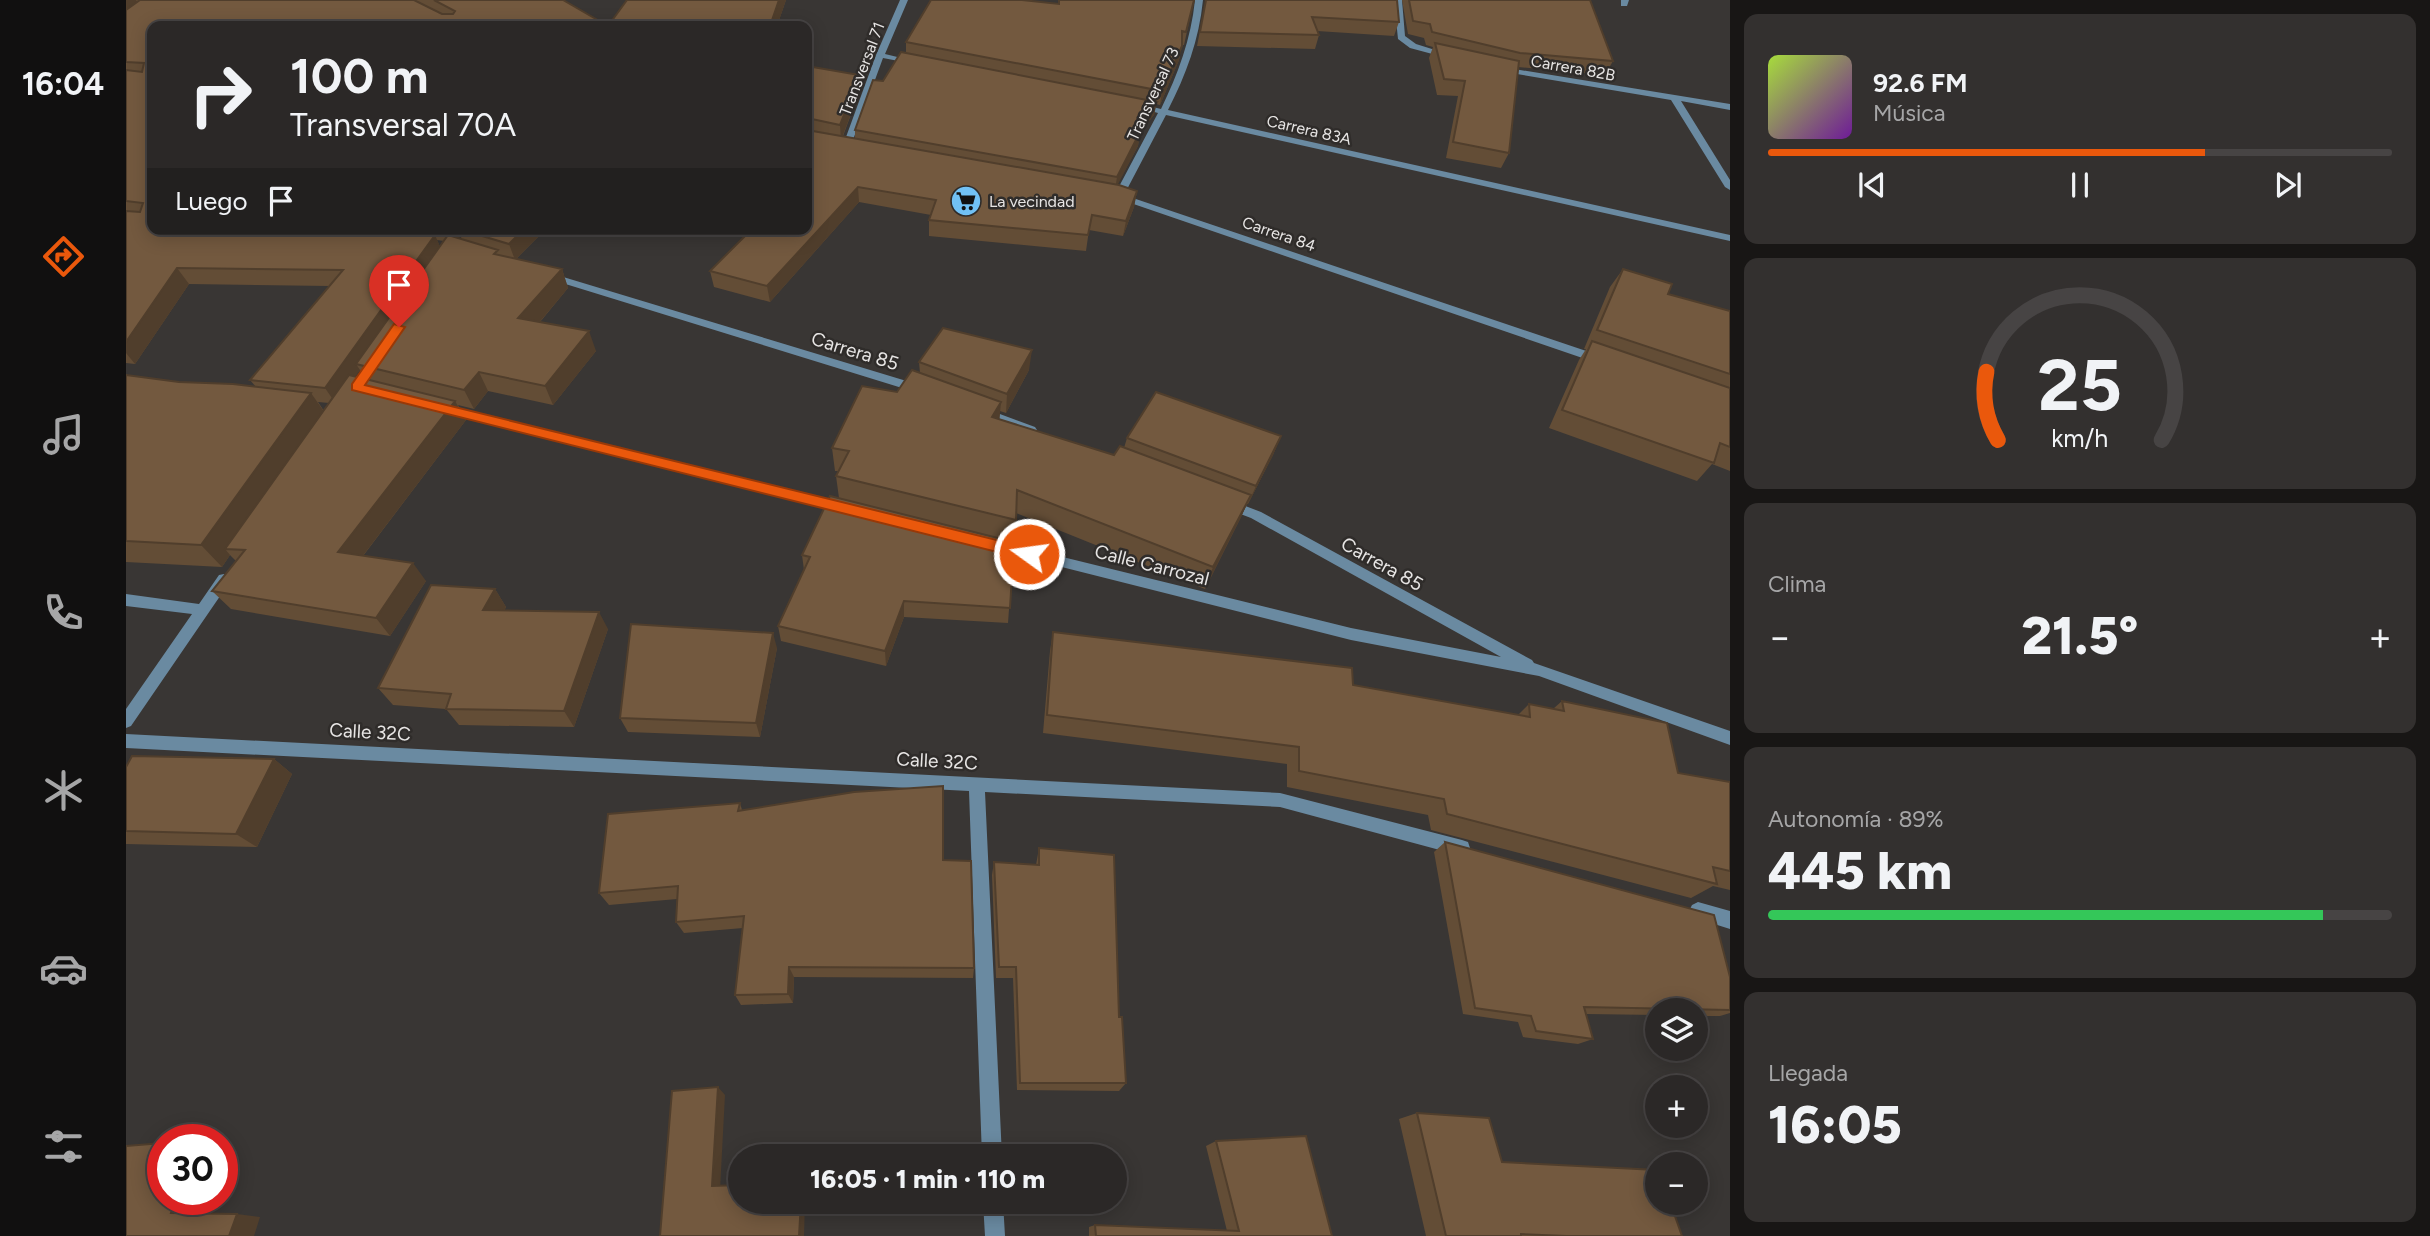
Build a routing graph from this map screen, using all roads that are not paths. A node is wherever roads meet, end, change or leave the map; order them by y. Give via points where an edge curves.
1 (904, 0) edge
2 (1199, 0) edge
3 (1398, 0) edge
4 (880, 55) junction
5 (1461, 60) edge
6 (920, 63) edge
7 (1486, 66) edge
8 (1675, 99) junction
9 (1121, 103) edge
10 (1730, 107) edge
11 (1161, 111) junction
12 (833, 145) edge
13 (846, 148) junction
14 (860, 150) edge
15 (1730, 187) edge
16 (1105, 194) edge
17 (1119, 196) junction
18 (1730, 238) edge
19 (534, 271) edge
20 (1613, 365) edge
21 (934, 393) edge
22 (424, 404) edge
23 (973, 408) edge
24 (1050, 437) edge
25 (1217, 500) edge
26 (854, 510) edge
27 (975, 540) edge
28 (233, 566) edge
29 (126, 600) edge
30 (203, 610) junction
31 (1539, 670) junction
32 (126, 721) edge
33 (1730, 738) edge
34 (126, 741) edge
35 (977, 784) junction
36 (1479, 853) edge
37 (1677, 906) edge
38 (1730, 920) edge
39 (991, 1144) edge
40 (994, 1214) edge
41 (995, 1236) edge

1 - 4 street, Transversal 71
2 - 11 street, Transversal 73 via 1199,21 1184,68
3 - 5 street via 1401,37 1413,46
4 - 6 street
4 - 13 street, Transversal 71
7 - 8 street, Carrera 82B
8 - 10 street, Carrera 82B
8 - 15 street
9 - 11 street, Carrera 83A
11 - 17 street, Transversal 73
11 - 18 street, Carrera 83A
12 - 13 street
13 - 14 street
16 - 17 street, Carrera 84
17 - 20 street, Carrera 84
19 - 21 street, Carrera 85
22 - 26 street
23 - 24 street
25 - 31 street, Carrera 85 via 1256,515
27 - 31 street, Calle Carrozal via 1351,634
28 - 30 street
29 - 30 street
30 - 32 street
31 - 33 street, Calle Carrozal
34 - 35 street, Calle 32C
35 - 36 street, Calle 32C via 1280,800
35 - 39 street
37 - 38 street
40 - 41 street

